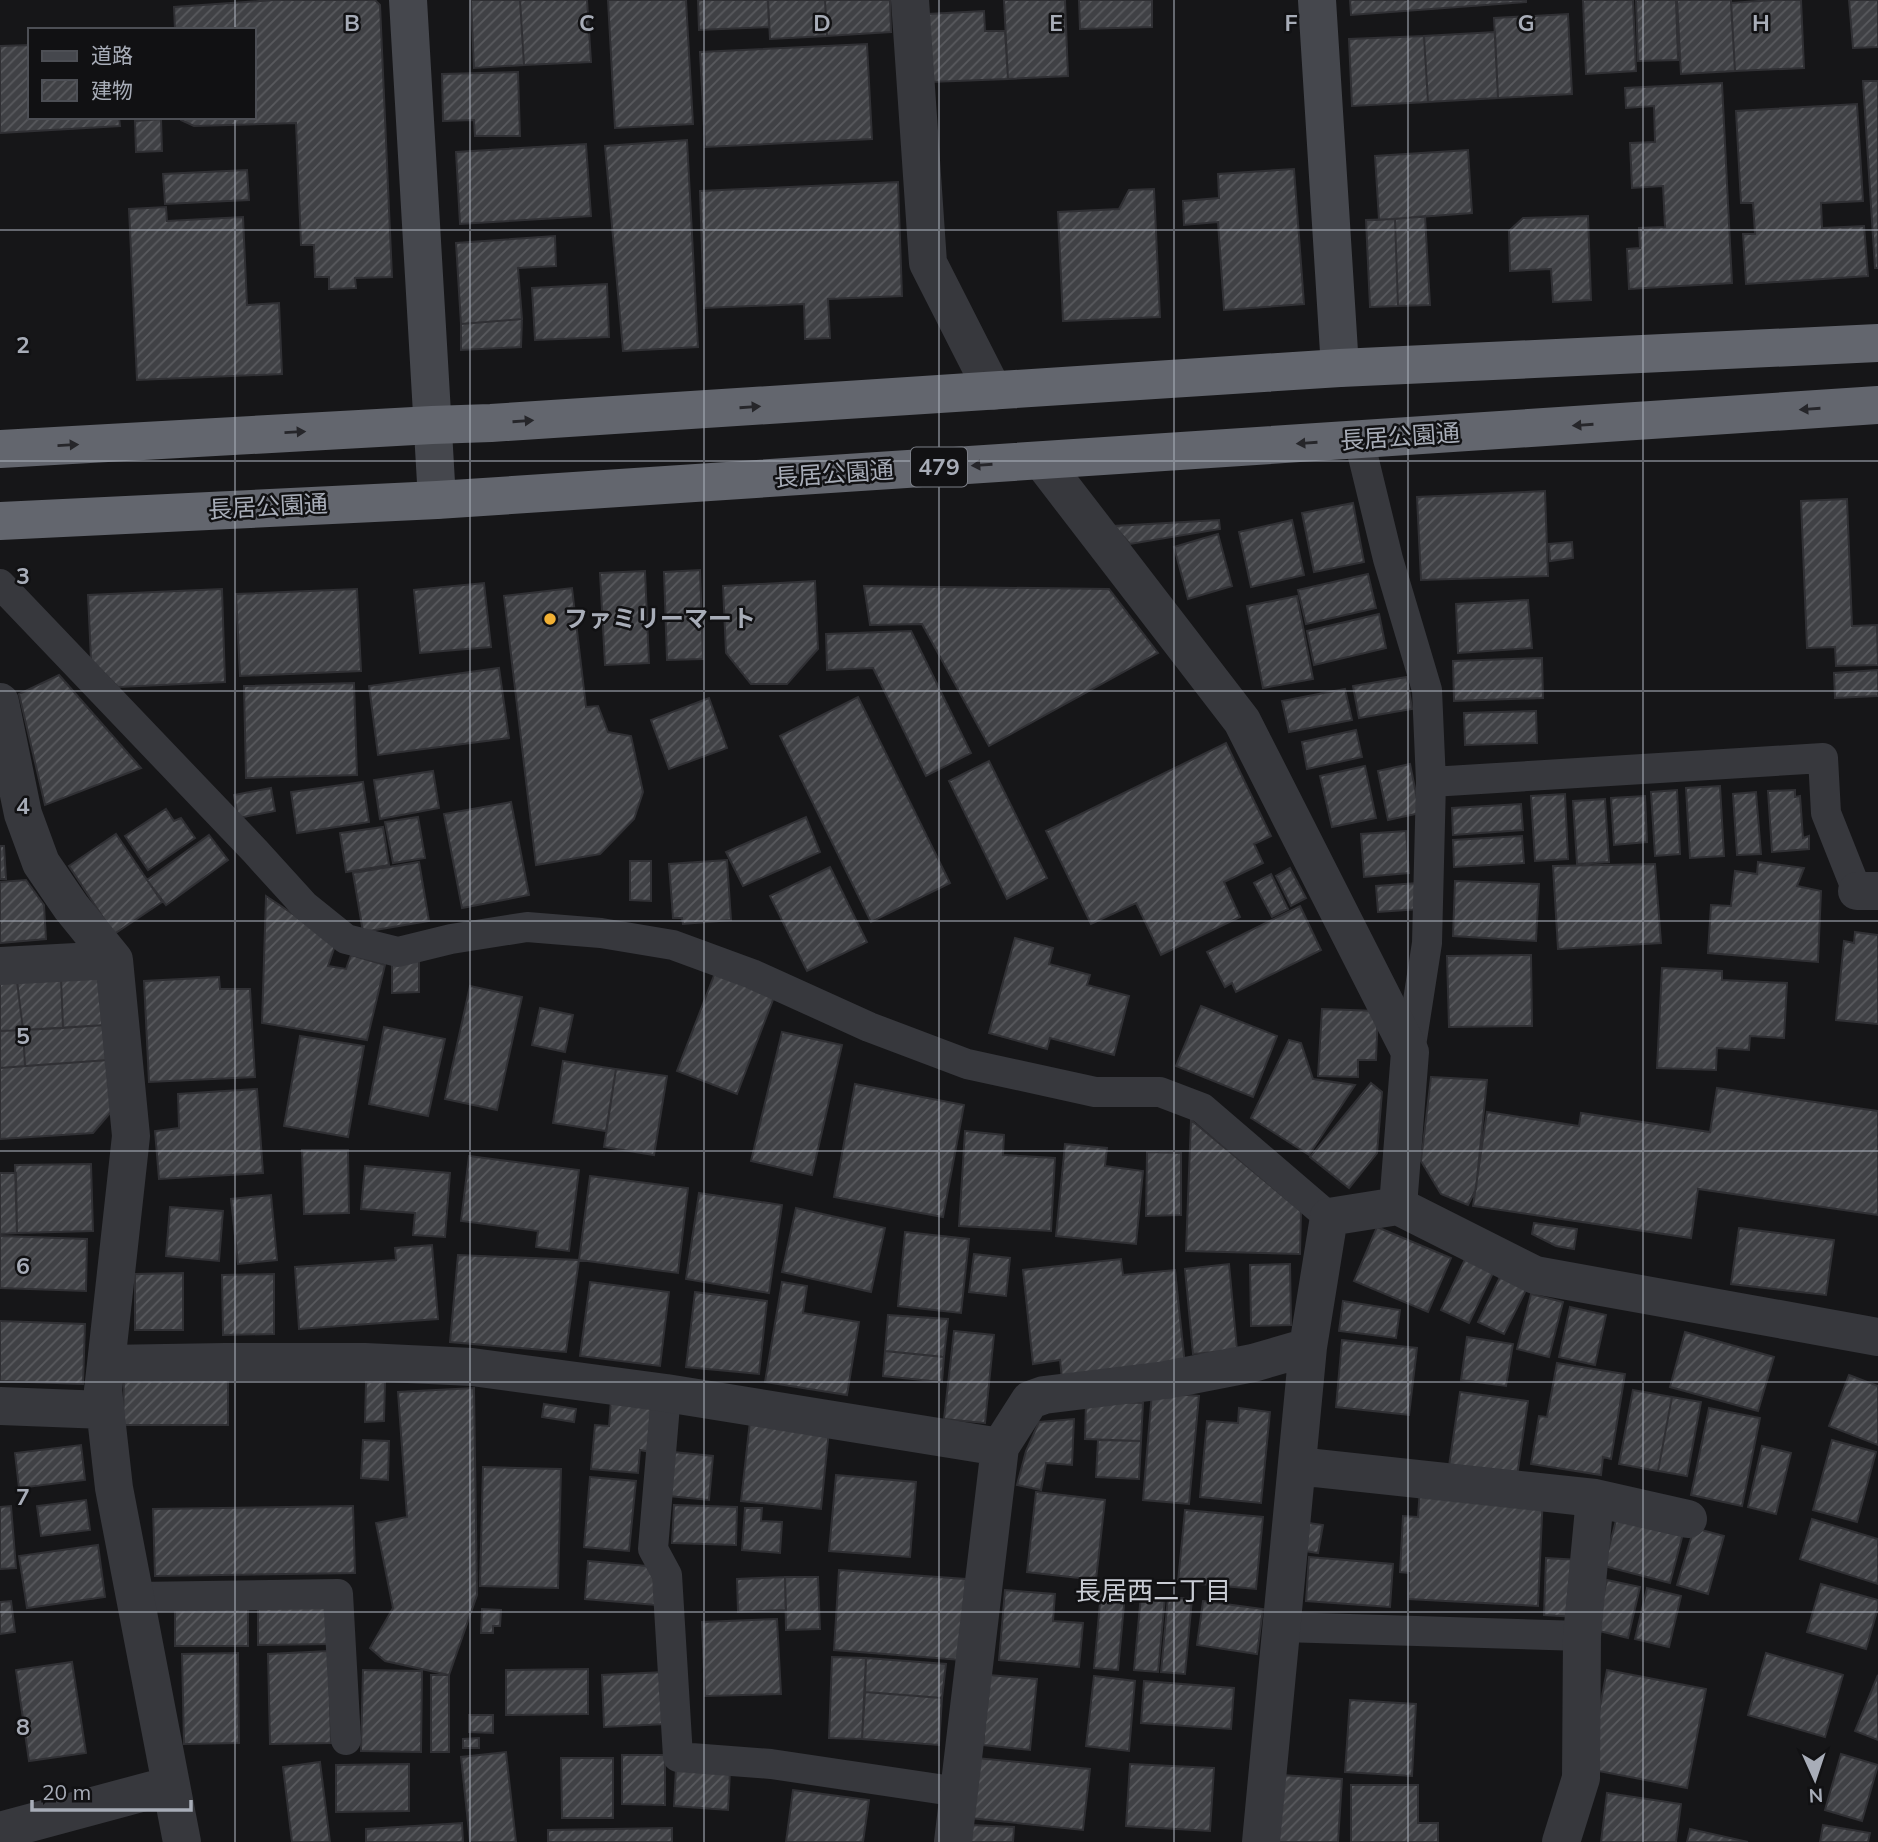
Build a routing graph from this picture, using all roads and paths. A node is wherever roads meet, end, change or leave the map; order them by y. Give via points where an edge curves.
1 (408, 0) edge
2 (910, 0) edge
3 (1317, 0) edge
4 (1878, 343) edge
5 (1340, 368) junction
6 (993, 391) junction
7 (1878, 405) edge
8 (432, 425) junction
9 (1359, 440) junction
10 (0, 449) edge
11 (1042, 461) junction
12 (437, 500) junction
13 (0, 521) edge
14 (0, 584) edge
15 (0, 702) edge
16 (1431, 782) junction
17 (1867, 891) edge
18 (114, 960) junction
19 (0, 966) edge
20 (1410, 1052) junction
21 (1398, 1206) junction
22 (1329, 1217) junction
23 (1878, 1337) edge
24 (1308, 1346) junction
25 (106, 1364) junction
26 (666, 1392) junction
27 (0, 1406) edge
28 (105, 1410) junction
29 (1000, 1447) junction
30 (1297, 1466) junction
31 (1595, 1498) junction
32 (1688, 1519) dead end
33 (135, 1597) junction
34 (1282, 1627) junction
35 (1582, 1636) junction
36 (346, 1740) dead end
37 (172, 1785) junction
38 (959, 1792) junction
39 (0, 1831) edge
40 (183, 1842) edge
41 (953, 1842) edge
42 (1261, 1842) edge
43 (1561, 1842) edge

1 - 8 street
2 - 6 street via 928,263
3 - 5 street
4 - 5 highway
5 - 6 highway
8 -> 6 highway
7 -> 9 highway, 長居公園通 / 479
10 -> 8 highway
8 - 12 street
9 -> 11 highway, 長居公園通 / 479
9 - 16 lane via 1427,690
11 -> 12 highway, 長居公園通 / 479
11 - 20 street via 1242,721
12 - 13 highway, 長居公園通 / 479
14 - 22 lane via 305,906 346,939 398,952 527,927 673,945 967,1064 1095,1092 1160,1092 1202,1108
15 - 18 street via 23,814 41,863
16 - 17 lane via 1823,758 1826,813
16 - 20 lane via 1427,943
18 - 19 street
18 - 25 street via 131,1136
20 - 21 street
21 - 22 street
21 - 23 street via 1535,1275
22 - 24 street
24 - 29 street via 1253,1363 1166,1380 1044,1395 1030,1400
24 - 30 street
25 - 26 street via 365,1362 472,1367
25 - 28 street
26 - 29 street
26 - 38 lane via 653,1549 667,1575 678,1757 771,1764
27 - 28 street
28 - 33 street
29 - 38 street
30 - 31 street
30 - 34 street
31 - 32 street
31 - 35 street
33 - 36 lane via 338,1594
33 - 37 street
34 - 35 lane
34 - 42 street
35 - 43 street via 1581,1778
37 - 39 street
37 - 40 street
38 - 41 street

